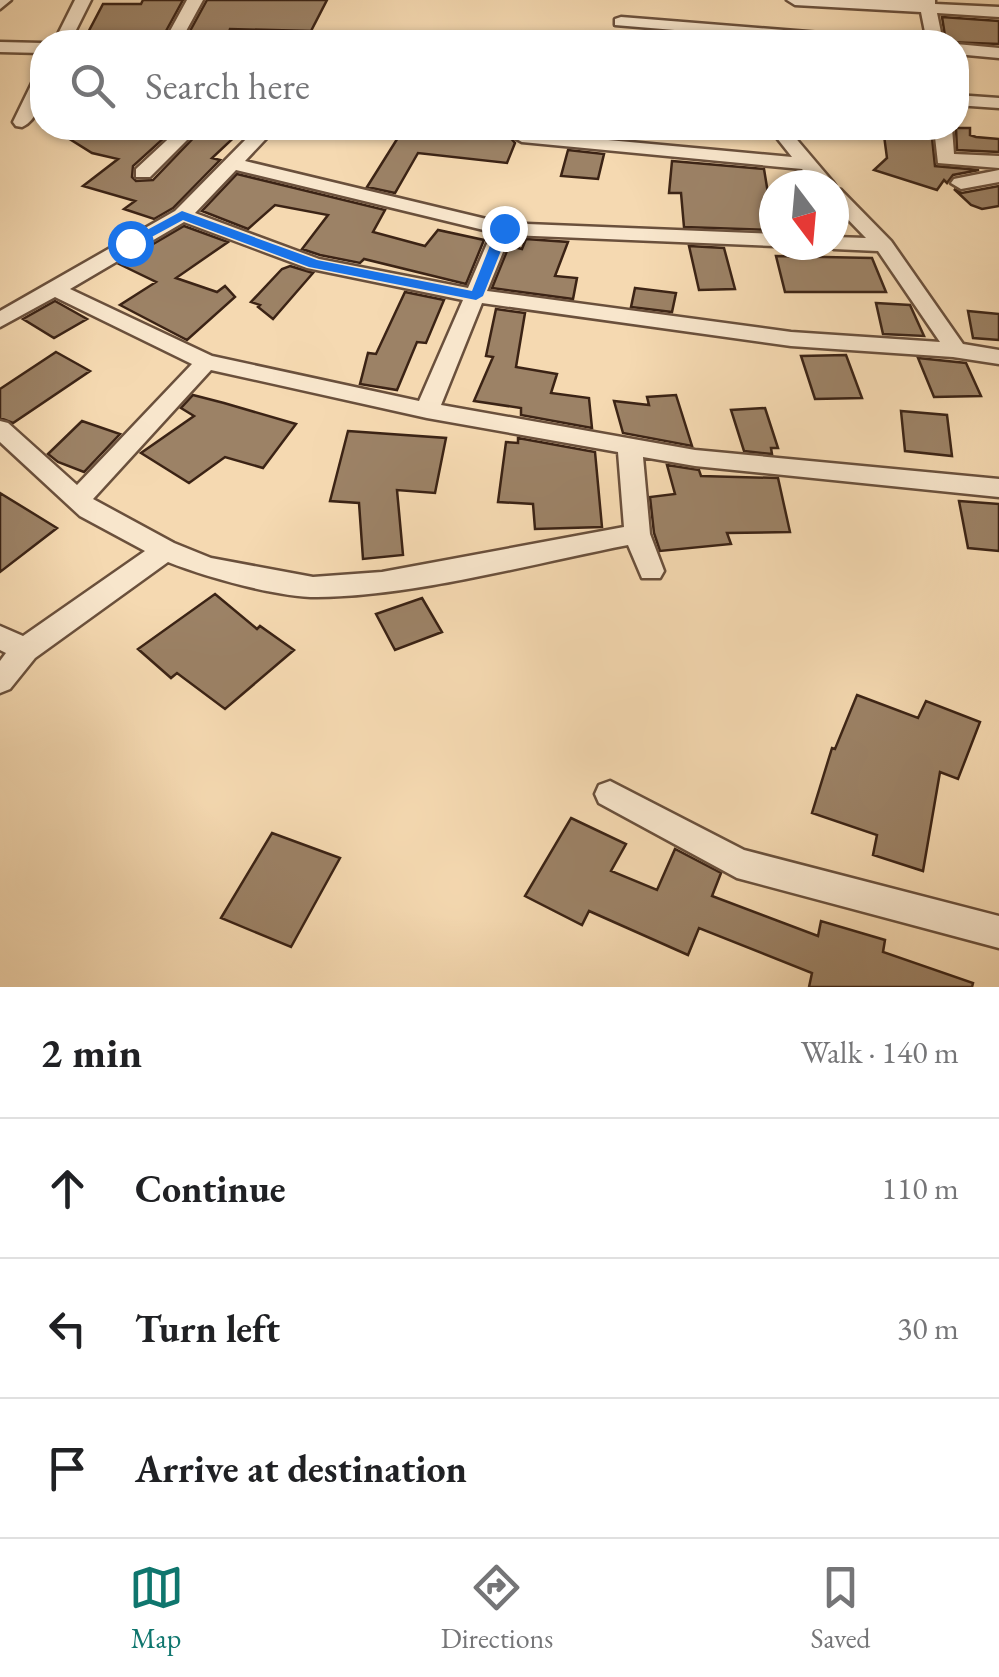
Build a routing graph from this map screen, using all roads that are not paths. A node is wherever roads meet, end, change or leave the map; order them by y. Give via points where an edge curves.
1 (83, 0) edge
2 (195, 0) edge
3 (795, 0) edge
4 (927, 4) edge
5 (999, 12) edge
6 (621, 22) dead end
7 (68, 30) edge
8 (179, 30) edge
9 (721, 30) edge
10 (932, 30) edge
11 (0, 47) edge
12 (30, 48) edge
13 (969, 51) edge
14 (999, 54) edge
15 (969, 101) edge
16 (999, 104) edge
17 (30, 106) edge
18 (22, 122) dead end
19 (177, 140) edge
20 (257, 140) edge
21 (553, 140) edge
22 (787, 140) edge
23 (943, 140) edge
24 (999, 162) edge
25 (234, 164) junction
26 (805, 164) junction
27 (811, 170) edge
28 (143, 173) dead end
29 (999, 176) edge
30 (961, 183) dead end
31 (849, 209) edge
32 (182, 215) junction
33 (504, 228) junction
34 (759, 239) edge
35 (849, 244) edge
36 (884, 245) junction
37 (56, 290) junction
38 (476, 296) junction
39 (0, 320) edge
40 (952, 350) junction
41 (999, 357) edge
42 (206, 362) junction
43 (427, 410) junction
44 (0, 429) edge
45 (630, 447) junction
46 (999, 488) edge
47 (76, 500) junction
48 (638, 534) junction
49 (165, 550) junction
50 (651, 571) dead end
51 (12, 643) edge
52 (0, 680) edge
53 (610, 794) dead end
54 (999, 932) edge

1 - 7 street
2 - 8 street
3 - 4 street
4 - 5 street
4 - 10 street
6 - 9 street
11 - 12 street
13 - 14 street
15 - 16 street
17 - 18 street
19 - 28 street
20 - 25 street
21 - 26 street
22 - 26 street
23 - 24 street via 944,160
25 - 32 street
25 - 33 street
26 - 27 street
29 - 30 street
31 - 36 street
32 - 37 street
32 - 38 street via 314,264
33 - 34 street
33 - 38 street
35 - 36 street
36 - 40 street
37 - 39 street
37 - 42 street
38 - 40 street via 791,339
38 - 43 street
40 - 41 street
42 - 43 street
42 - 47 street
43 - 45 street
44 - 47 street
45 - 46 street
45 - 48 street
47 - 49 street
48 - 49 street via 382,582 313,587 207,567
48 - 50 street
49 - 51 street
51 - 52 street
53 - 54 street via 737,863

